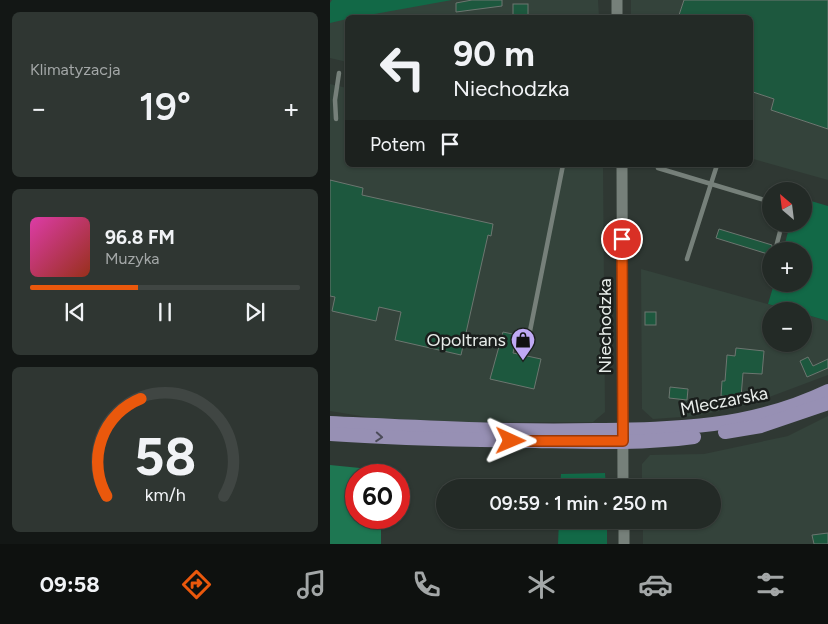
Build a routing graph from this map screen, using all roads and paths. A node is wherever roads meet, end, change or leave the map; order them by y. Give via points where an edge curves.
1 (616, 0) edge
2 (617, 15) edge
3 (339, 73) dead end
4 (336, 118) dead end
5 (563, 167) edge
6 (622, 167) edge
7 (716, 167) edge
8 (658, 168) dead end
9 (711, 184) junction
10 (762, 199) edge
11 (687, 259) dead end
12 (528, 342) dead end
13 (828, 391) edge
14 (828, 403) edge
15 (330, 423) edge
16 (330, 434) edge
17 (623, 436) junction
18 (623, 479) edge
19 (624, 529) edge
20 (624, 544) edge

1 - 2 street
3 - 4 lane
5 - 12 lane
6 - 17 street, Niechodzka
7 - 9 lane
8 - 9 lane
9 - 10 lane
9 - 11 lane
13 - 17 main road, Mleczarska via 788,407 728,423
14 - 17 main road, Mleczarska via 792,417 729,432 691,437
15 - 17 main road
16 -> 17 main road via 400,439
17 - 18 street, Niechodzka
19 - 20 street

